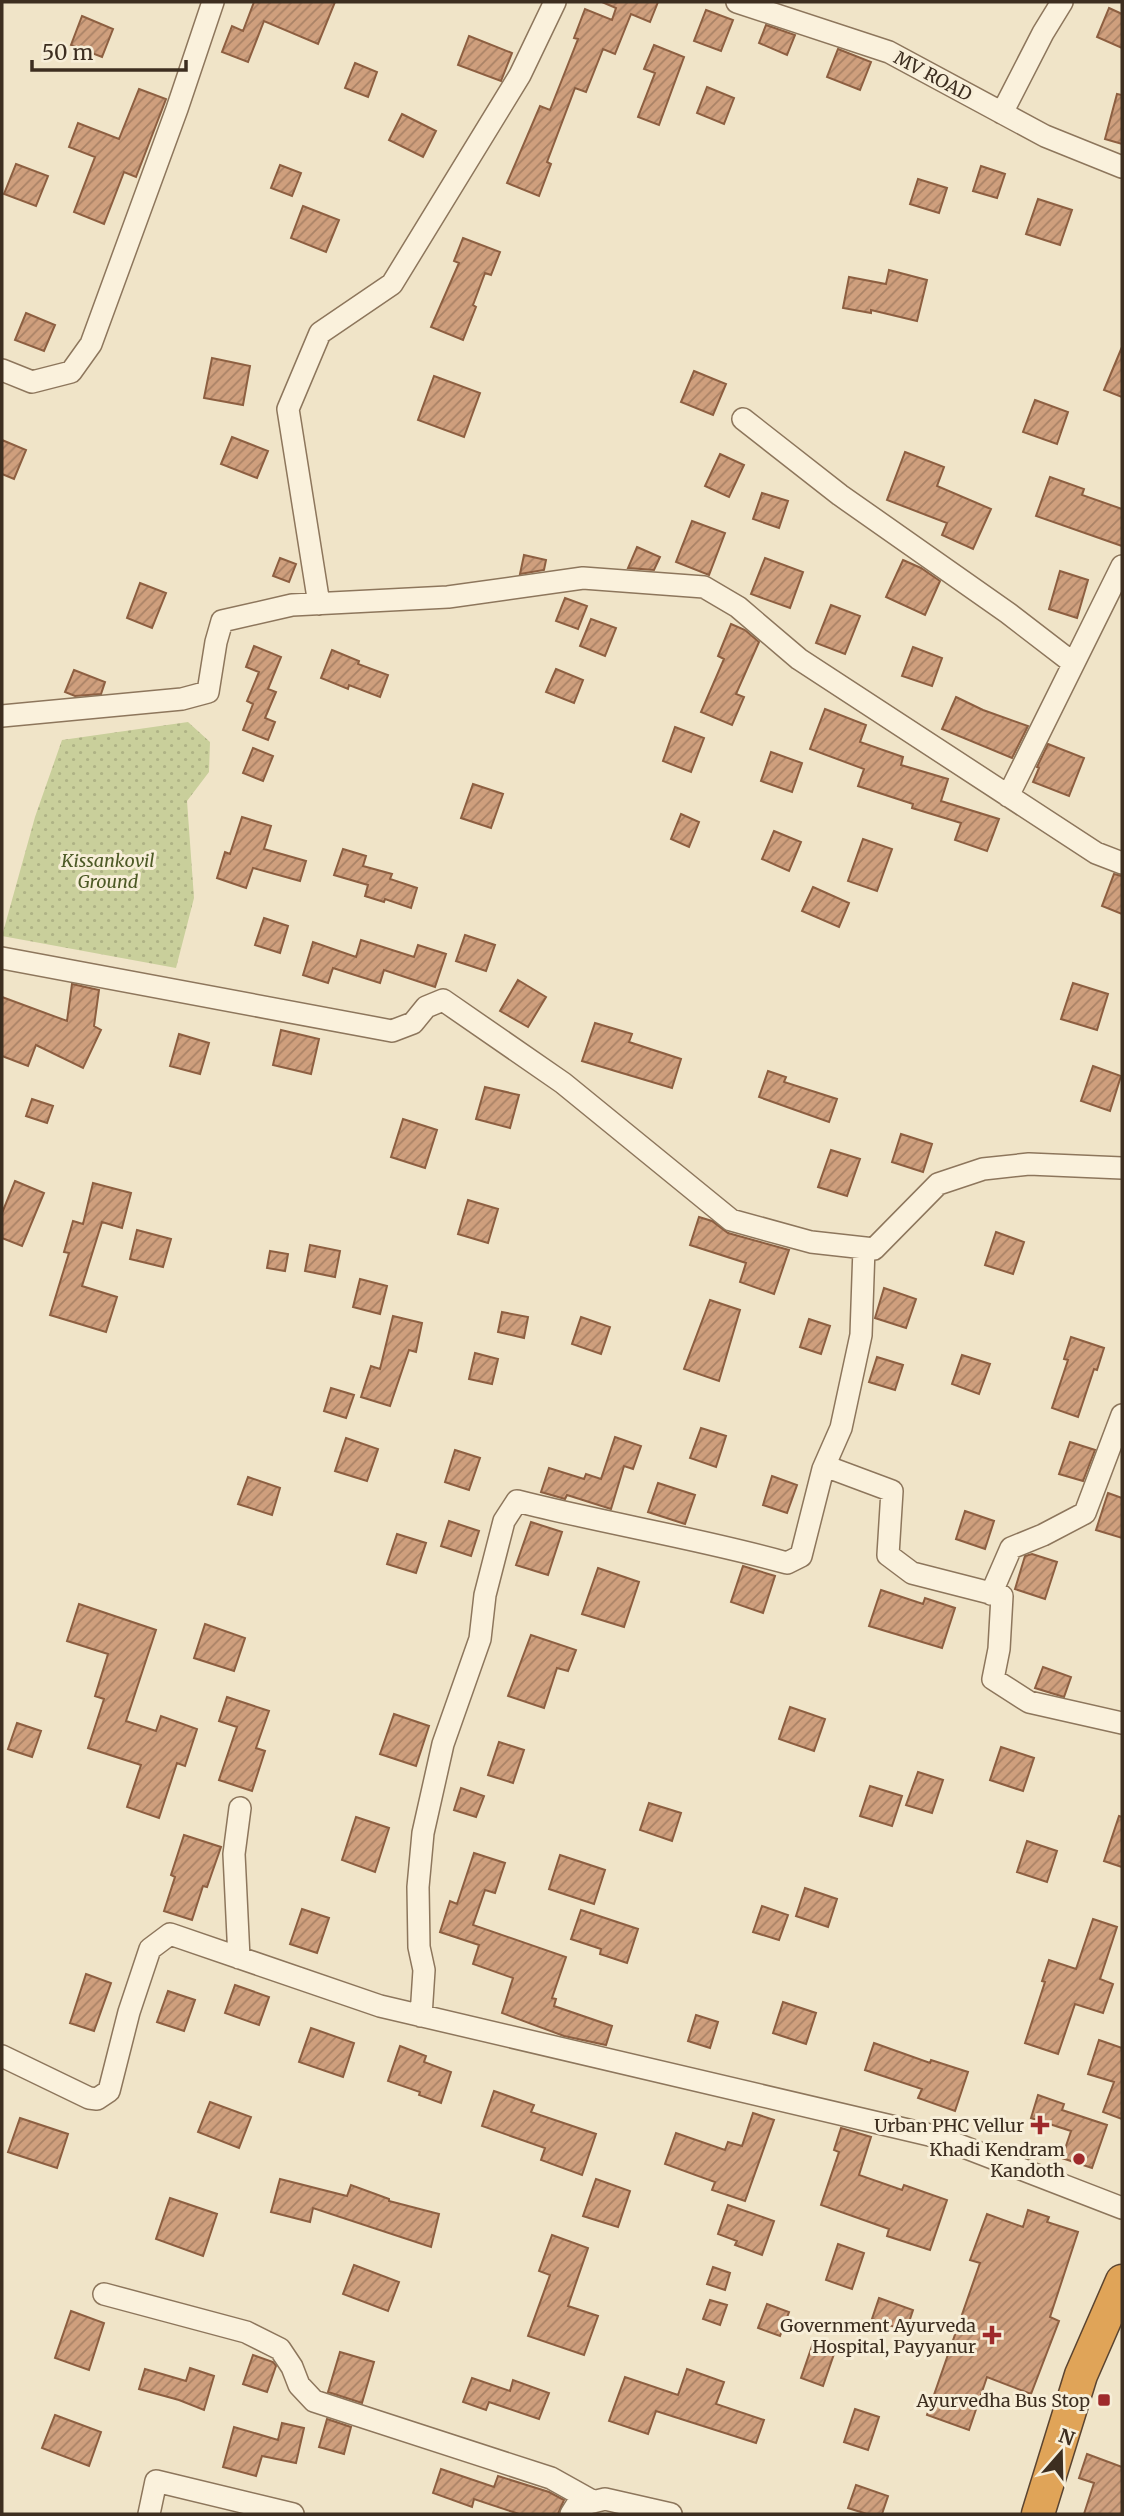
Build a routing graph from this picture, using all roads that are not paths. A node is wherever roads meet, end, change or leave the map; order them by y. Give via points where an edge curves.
1 (213, 2) edge
2 (555, 2) edge
3 (737, 2) edge
4 (1062, 2) edge
5 (1002, 113) junction
6 (1122, 167) edge
7 (2, 370) edge
8 (743, 419) dead end
9 (1122, 566) edge
10 (319, 604) junction
11 (1073, 663) junction
12 (2, 716) edge
13 (1008, 796) junction
14 (1122, 863) edge
15 (2, 958) edge
16 (1122, 1168) edge
17 (864, 1248) junction
18 (1122, 1415) edge
19 (825, 1466) junction
20 (991, 1594) junction
21 (1122, 1723) edge
22 (240, 1808) dead end
23 (239, 1958) junction
24 (421, 2016) junction
25 (2, 2056) edge
26 (1122, 2208) edge
27 (1122, 2281) edge
28 (104, 2294) dead end
29 (594, 2502) junction
30 (149, 2514) edge
31 (293, 2514) edge
32 (571, 2514) edge
33 (671, 2514) edge
34 (1038, 2514) edge

1 - 7 street via 91,344 71,372 32,382
2 - 10 street via 520,75 392,284 320,332 288,409
3 - 5 street, MV ROAD via 888,52
4 - 5 street
5 - 6 street, MV ROAD
8 - 11 street
9 - 11 street
10 - 12 street via 222,621 208,692 182,699
10 - 13 street via 448,597 583,578 704,587 738,607 799,659
11 - 13 street
13 - 14 street via 1096,853
15 - 17 street via 392,1031 413,1023 426,1007 443,1000 563,1083 731,1220 811,1242
16 - 17 street via 1029,1164 984,1169 938,1184 874,1249
17 - 19 street via 861,1335 841,1428
18 - 20 street via 1085,1513 1011,1548
19 - 20 street via 892,1491 888,1555 912,1573
19 - 24 street via 801,1556 786,1563 517,1501 504,1521 485,1595 480,1639 443,1744 423,1833 418,1887 424,1970
20 - 21 street via 1002,1596 993,1679 1029,1702
22 - 23 street via 234,1854
23 - 24 street
23 - 25 street via 170,1934 150,1949 109,2091 97,2099
24 - 26 street via 938,2137
27 - 34 highway via 1081,2375
28 - 29 street via 246,2332 280,2349 299,2385 314,2401 551,2478
29 - 32 street via 576,2507
29 - 33 street via 605,2499
30 - 31 street via 156,2481

